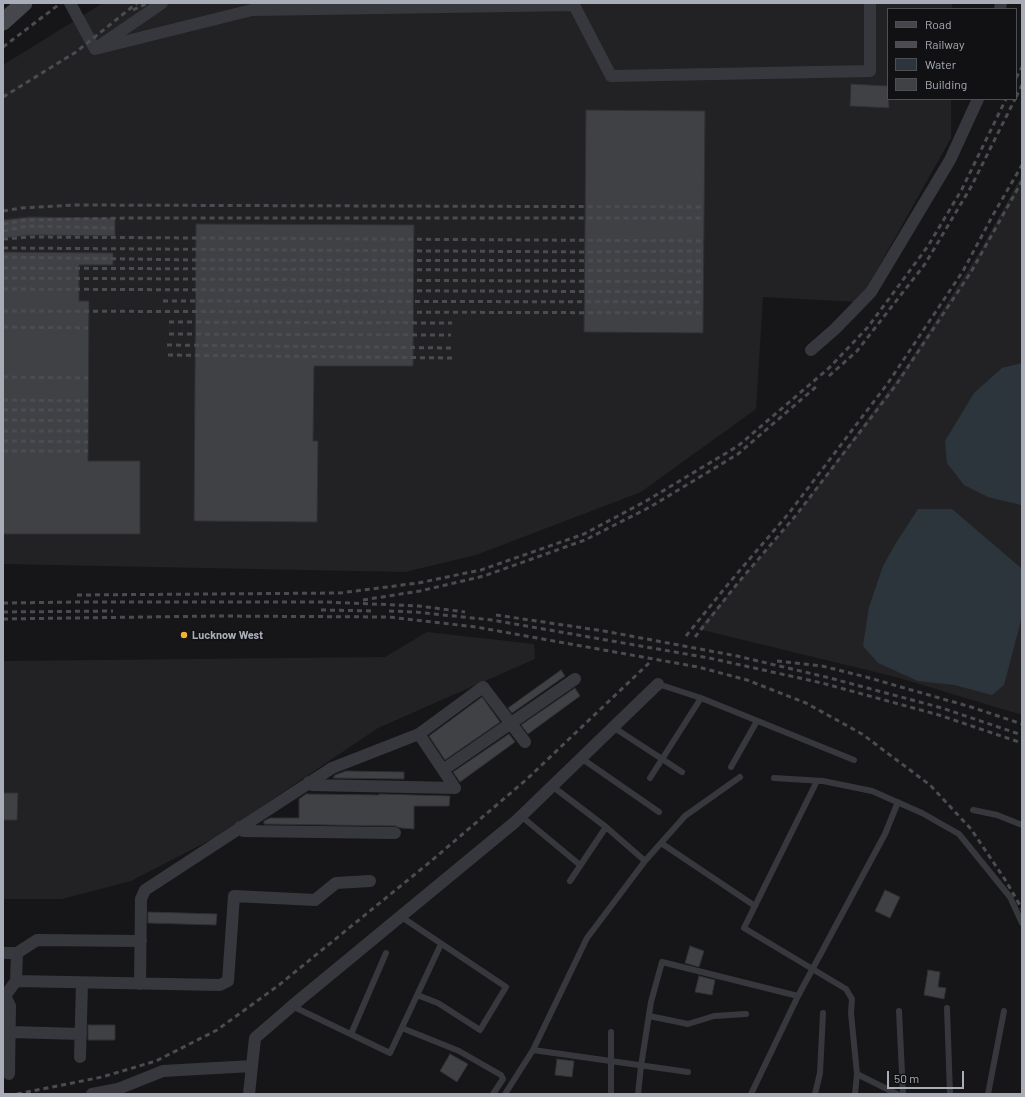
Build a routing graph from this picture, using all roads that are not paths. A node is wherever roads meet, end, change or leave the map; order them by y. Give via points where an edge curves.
1 (24, 3) edge
2 (70, 3) edge
3 (162, 3) edge
4 (870, 3) edge
5 (3, 22) edge
6 (95, 49) junction
7 (978, 100) edge
8 (811, 350) dead end
9 (575, 679) dead end
10 (658, 684) joint
11 (701, 698) junction
12 (757, 721) junction
13 (511, 723) junction
14 (613, 727) junction
15 (419, 734) junction
16 (525, 742) dead end
17 (581, 758) junction
18 (662, 759) junction
19 (854, 760) dead end
20 (731, 767) dead end
21 (444, 770) junction
22 (682, 772) dead end
23 (740, 777) dead end
24 (650, 778) dead end
25 (774, 778) dead end
26 (817, 781) junction
27 (309, 782) junction
28 (552, 786) junction
29 (898, 802) junction
30 (973, 810) dead end
31 (659, 812) dead end
32 (521, 816) junction
33 (1022, 825) edge
34 (240, 827) junction
35 (606, 827) junction
36 (395, 833) dead end
37 (661, 843) junction
38 (645, 861) junction
39 (580, 865) junction
40 (370, 881) dead end
41 (570, 881) dead end
42 (755, 906) junction
43 (400, 916) junction
44 (1022, 923) edge
45 (140, 941) junction
46 (441, 944) junction
47 (3, 953) edge
48 (16, 953) junction
49 (386, 953) dead end
50 (812, 970) junction
51 (16, 981) junction
52 (82, 983) junction
53 (140, 984) junction
54 (417, 995) junction
55 (4, 996) edge
56 (798, 996) junction
57 (292, 1006) junction
58 (947, 1008) dead end
59 (899, 1011) dead end
60 (1004, 1011) dead end
61 (823, 1013) dead end
62 (746, 1014) dead end
63 (649, 1016) junction
64 (402, 1028) junction
65 (10, 1032) junction
66 (611, 1032) dead end
67 (81, 1034) junction
68 (351, 1034) junction
69 (532, 1050) junction
70 (80, 1057) dead end
71 (611, 1060) junction
72 (252, 1066) junction
73 (641, 1066) junction
74 (688, 1072) dead end
75 (9, 1074) dead end
76 (857, 1074) junction
77 (92, 1094) edge
78 (249, 1094) edge
79 (493, 1094) edge
80 (505, 1094) edge
81 (611, 1094) edge
82 (638, 1094) edge
83 (751, 1094) edge
84 (814, 1094) edge
85 (855, 1094) edge
86 (897, 1094) edge
87 (903, 1094) edge
88 (950, 1094) edge
89 (988, 1094) edge

1 - 5 street
2 - 6 street
3 - 6 street
4 - 6 street via 870,71 610,76 574,4 252,10
7 - 8 street via 950,160 871,292
9 - 13 street
10 - 11 lane
10 - 14 street
11 - 12 lane
11 - 18 lane
12 - 19 lane
12 - 20 lane
13 - 15 street via 483,687
13 - 16 street
13 - 21 street
14 - 17 street
14 - 18 lane
15 - 21 street
15 - 27 street via 332,768
17 - 28 street
17 - 31 lane
18 - 22 lane
18 - 24 lane
21 - 27 street via 455,788 312,785
23 - 37 lane via 685,816
25 - 26 lane
26 - 29 lane via 872,791
26 - 42 lane
27 - 34 street
28 - 32 street
28 - 35 lane
29 - 44 lane via 959,834 1010,897
29 - 50 lane via 885,834
30 - 33 lane via 997,815
32 - 39 lane
32 - 43 street
34 - 36 street via 243,831
34 - 45 street via 145,890 141,899
35 - 38 lane
35 - 39 lane
37 - 38 lane
37 - 42 lane
38 - 69 lane via 587,938
39 - 41 lane
40 - 53 street via 336,883 316,900 234,896 228,981 220,985
42 - 50 lane via 744,928
43 - 46 lane
43 - 57 street
45 - 48 street via 37,940
45 - 53 street
46 - 54 lane
46 - 54 lane via 506,987 480,1030 438,1003
47 - 48 street
48 - 51 street
49 - 68 lane
50 - 56 lane
50 - 76 lane via 846,989 852,999
51 - 52 street
51 - 55 street
52 - 53 street
52 - 67 street
54 - 64 lane
55 - 65 street via 10,1006
56 - 63 lane via 662,962
56 - 83 lane
57 - 68 lane
57 - 72 street via 255,1038
58 - 88 lane
59 - 87 lane
60 - 89 lane
61 - 84 lane via 820,1073
62 - 63 lane via 714,1016 688,1024
63 - 73 lane
64 - 68 lane via 390,1053
64 - 79 lane via 458,1051 501,1075 503,1079
65 - 67 street
65 - 75 street
66 - 71 lane
67 - 70 street
69 - 71 lane
69 - 80 lane
71 - 73 lane
71 - 81 lane
72 - 77 street via 163,1071 118,1089
72 - 78 street
73 - 74 lane
73 - 82 lane
76 - 85 lane
76 - 86 lane

